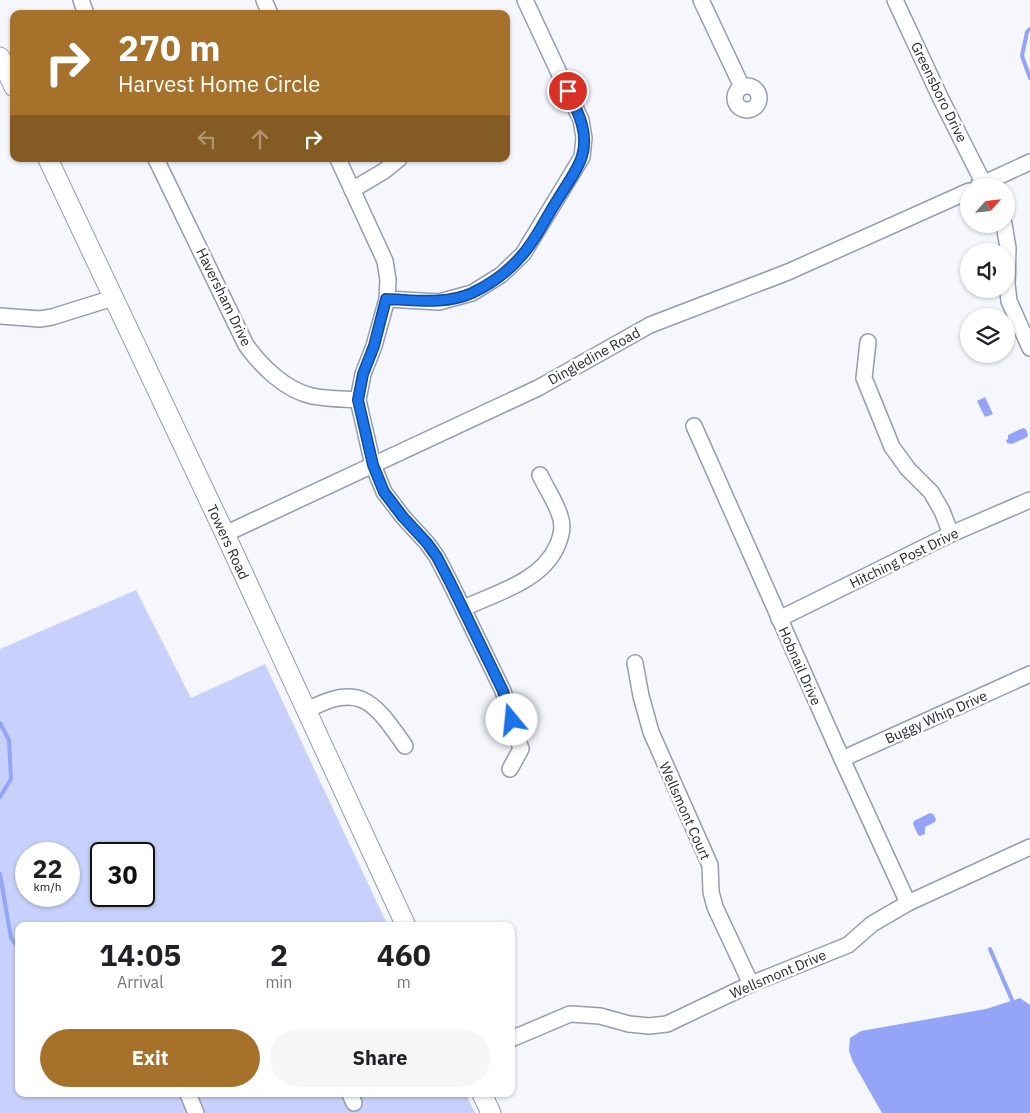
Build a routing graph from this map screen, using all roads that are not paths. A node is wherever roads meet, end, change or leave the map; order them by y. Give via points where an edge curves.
1 (525, 0) edge
2 (701, 0) edge
3 (895, 0) edge
4 (0, 57) edge
5 (10, 78) edge
6 (742, 87) dead end
7 (49, 162) edge
8 (157, 162) edge
9 (339, 162) edge
10 (396, 162) edge
11 (1030, 162) edge
12 (983, 178) edge
13 (998, 178) edge
14 (352, 190) junction
15 (960, 194) edge
16 (1004, 233) edge
17 (112, 298) junction
18 (386, 299) junction
19 (0, 316) edge
20 (868, 342) dead end
21 (1030, 348) edge
22 (358, 400) junction
23 (694, 426) dead end
24 (373, 465) junction
25 (540, 475) dead end
26 (1030, 500) edge
27 (224, 534) junction
28 (951, 534) junction
29 (464, 608) junction
30 (779, 619) junction
31 (635, 663) dead end
32 (1030, 674) edge
33 (306, 711) junction
34 (405, 746) dead end
35 (842, 759) junction
36 (510, 769) dead end
37 (1030, 847) edge
38 (908, 903) junction
39 (404, 922) edge
40 (751, 984) junction
41 (515, 1037) edge
42 (189, 1097) edge
43 (351, 1097) edge
44 (354, 1097) edge
45 (483, 1097) edge
46 (196, 1113) edge
47 (491, 1113) edge

1 - 18 street via 581,120 584,138 582,157 523,254 501,276 472,293 439,302
2 - 6 street
3 - 12 street, Greensboro Drive via 940,97
4 - 5 main road
7 - 17 main road, Towers Road
8 - 22 street, Haversham Drive via 246,345 257,361 273,376 310,396
9 - 14 street
10 - 14 street
11 - 13 street
14 - 18 street via 385,261
15 - 24 street, Dingledine Road via 788,272 650,325 538,388
16 - 21 street via 1008,248 1009,301
17 - 19 street via 40,319
17 - 27 main road, Towers Road
18 - 22 street
20 - 28 street via 864,378 892,447 931,492
22 - 24 street
23 - 30 street, Hobnail Drive
24 - 27 street, Dingledine Road
24 - 29 street via 384,492 437,557
25 - 29 street via 560,516 562,528 554,554 536,574
26 - 28 street, Hitching Post Drive
27 - 33 main road, Towers Road
28 - 30 street, Hitching Post Drive
29 - 36 street via 503,691 521,749
30 - 35 street, Hobnail Drive
31 - 40 street, Wellsmont Court via 651,732 710,865 715,907
32 - 35 street, Buggy Whip Drive
33 - 34 street via 343,696 362,699 377,709
33 - 39 main road, Towers Road
35 - 38 street, Hobnail Drive
37 - 38 street, Wellsmont Drive
38 - 40 street, Wellsmont Drive via 872,924 848,945
40 - 41 street, Wellsmont Drive via 667,1024 629,1024 600,1016 570,1014
42 - 46 street
43 - 44 street via 354,1103
45 - 47 main road

